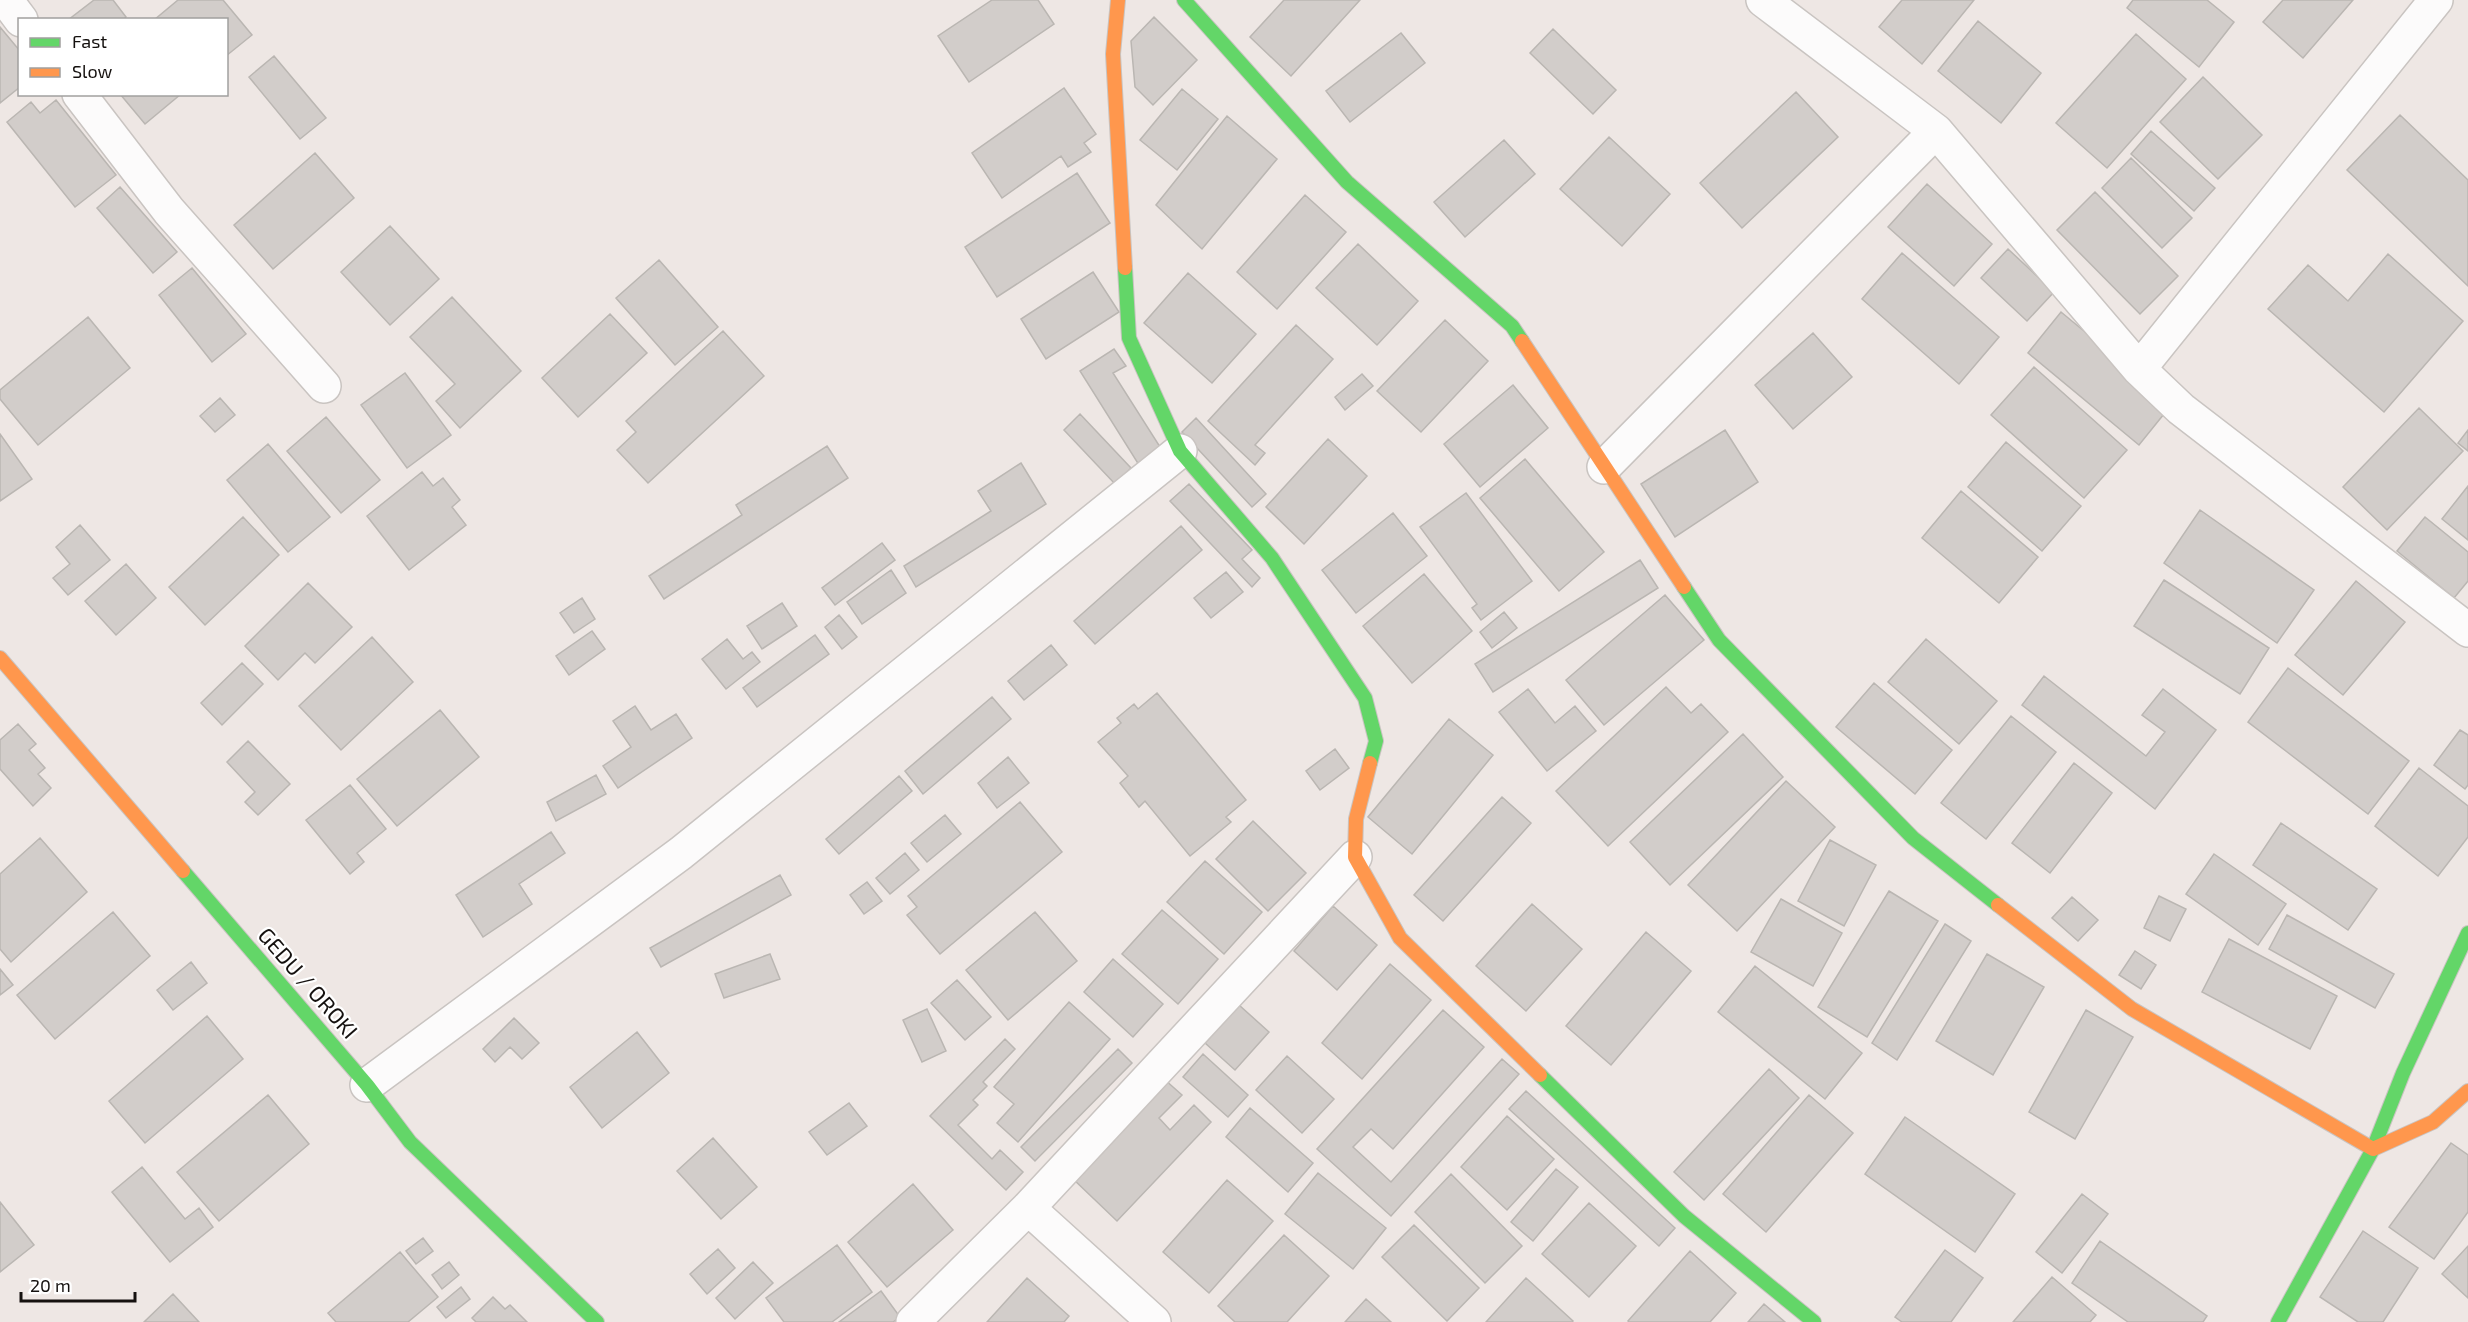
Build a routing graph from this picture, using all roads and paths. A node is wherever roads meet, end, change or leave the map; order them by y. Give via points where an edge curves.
1 (6, 0) edge
2 (1118, 0) edge
3 (1184, 0) edge
4 (1763, 0) edge
5 (2436, 0) edge
6 (20, 18) edge
7 (81, 96) edge
8 (1936, 130) junction
9 (2139, 369) junction
10 (324, 386) dead end
11 (1180, 451) junction
12 (1604, 467) junction
13 (2468, 630) edge
14 (0, 658) edge
15 (1355, 857) junction
16 (2468, 933) edge
17 (367, 1084) junction
18 (2468, 1092) edge
19 (2373, 1149) junction
20 (1028, 1208) junction
21 (597, 1322) edge
22 (913, 1322) edge
23 (1154, 1322) edge
24 (1814, 1322) edge
25 (2278, 1322) edge

1 - 6 street
2 - 11 street via 1113,54 1129,338
3 - 12 street via 1347,182 1512,326
4 - 8 street
5 - 9 street
7 - 10 street via 169,211
8 - 9 street
8 - 12 street
9 - 13 street via 2181,409
11 - 15 street via 1272,558 1365,698 1376,741 1356,819
11 - 17 street via 681,853
12 - 19 street via 1719,640 1913,837 2132,1010
14 - 17 street, GEDU / OROKI
15 - 20 street
15 - 24 street via 1400,938 1684,1216
16 - 19 street via 2403,1073
17 - 21 street, GEDU / OROKI via 410,1142
18 - 19 street via 2433,1122
19 - 25 street
20 - 22 street
20 - 23 street

